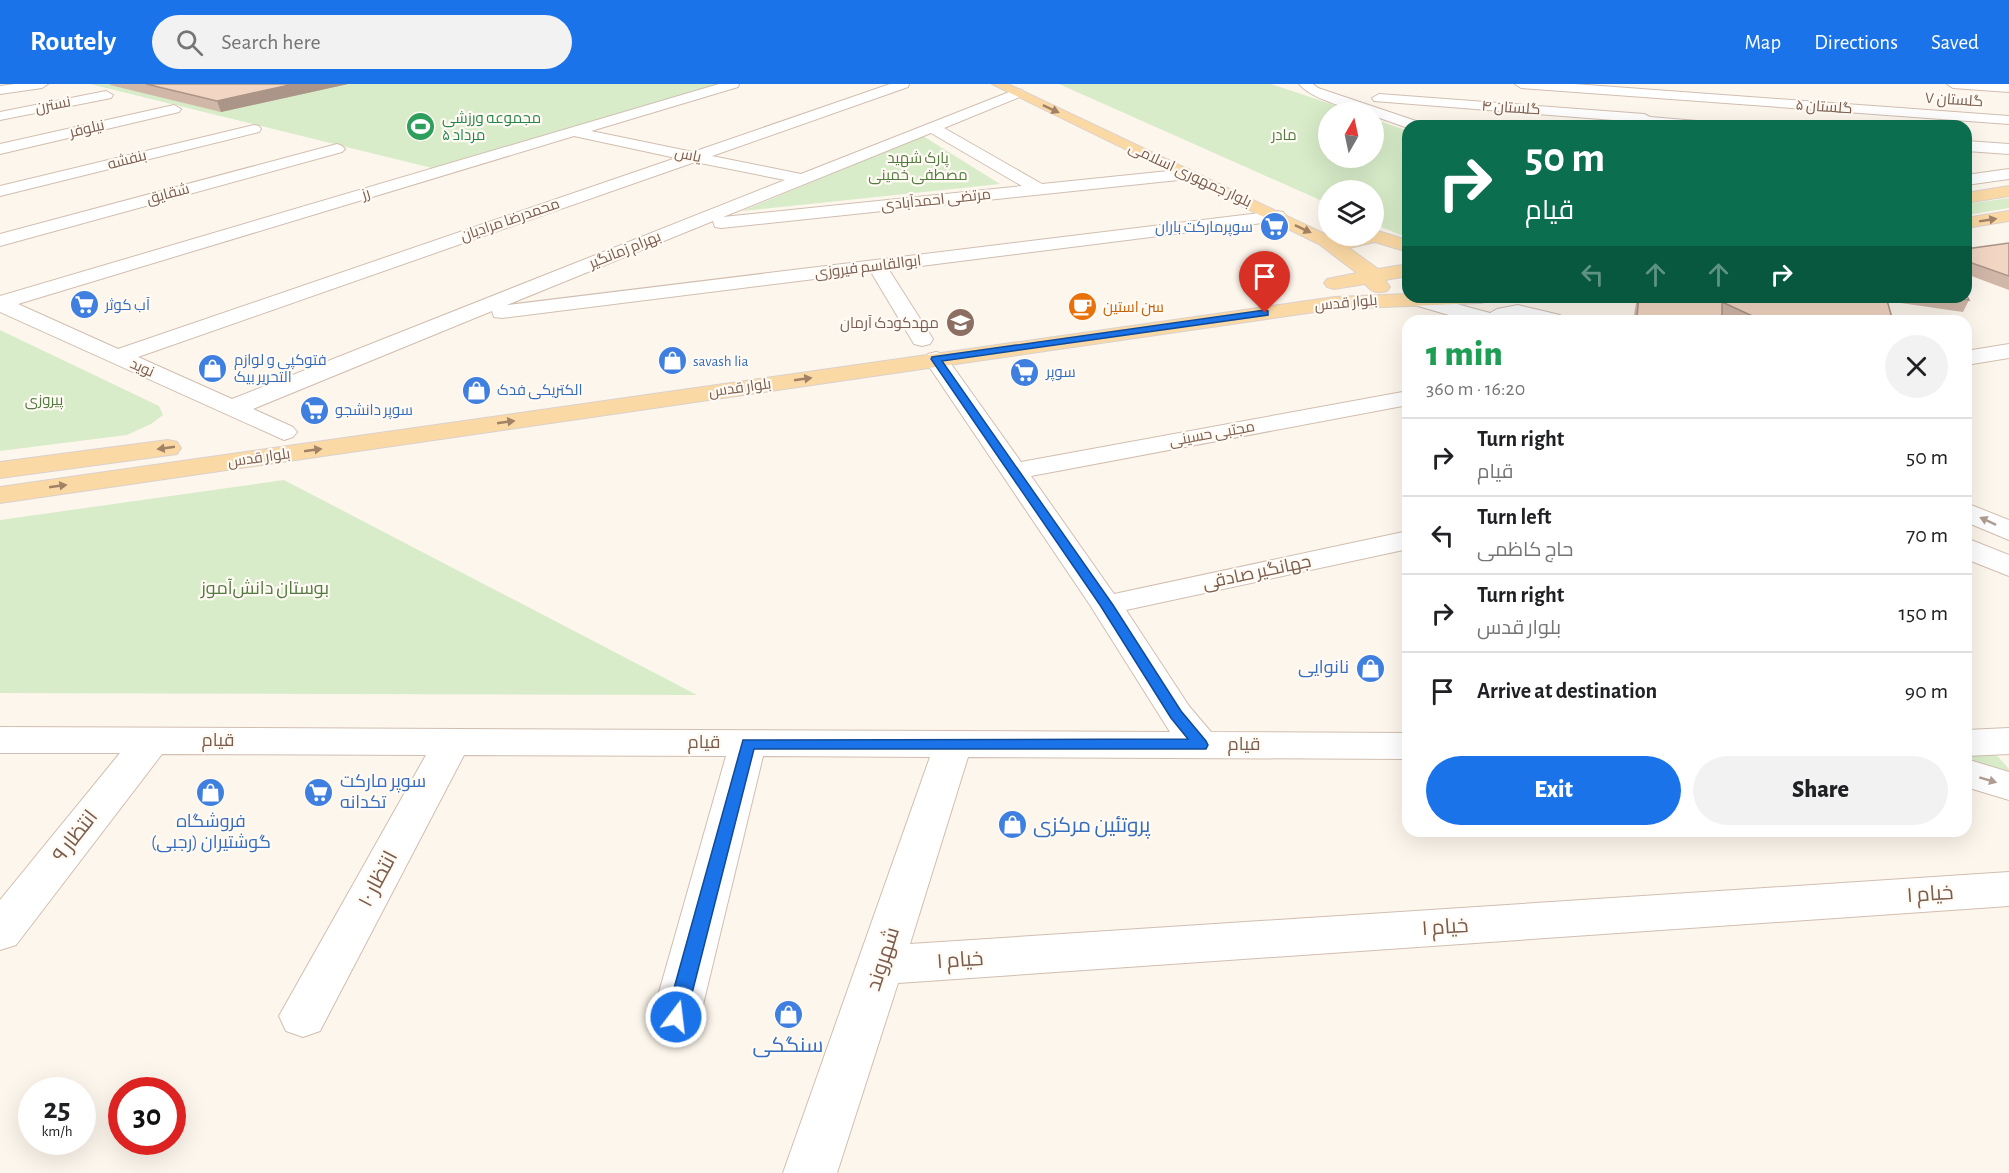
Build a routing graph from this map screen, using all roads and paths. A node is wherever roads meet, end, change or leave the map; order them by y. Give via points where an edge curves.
1 (42, 84) edge
2 (58, 84) edge
3 (733, 84) edge
4 (903, 84) edge
5 (998, 84) edge
6 (1305, 84) edge
7 (1521, 84) edge
8 (1953, 84) edge
9 (1538, 85) edge
10 (1642, 88) edge
11 (2009, 88) edge
12 (0, 90) edge
13 (1017, 93) junction
14 (0, 95) edge
15 (106, 95) dead end
16 (1798, 105) junction
17 (174, 109) edge
18 (1545, 110) junction
19 (0, 116) edge
20 (1442, 118) dead end
21 (1810, 119) dead end
22 (1629, 120) edge
23 (1645, 120) edge
24 (2009, 120) edge
25 (1402, 121) edge
26 (932, 127) junction
27 (254, 129) dead end
28 (573, 132) junction
29 (0, 135) edge
30 (25, 143) junction
31 (1972, 146) edge
32 (0, 149) edge
33 (337, 149) dead end
34 (2009, 149) edge
35 (694, 156) junction
36 (108, 165) junction
37 (1188, 174) junction
38 (2009, 174) edge
39 (803, 179) junction
40 (1972, 179) edge
41 (186, 189) junction
42 (1040, 190) junction
43 (0, 191) edge
44 (2009, 191) edge
45 (1972, 197) edge
46 (1277, 216) junction
47 (2009, 216) edge
48 (1972, 222) edge
49 (683, 227) junction
50 (1318, 236) edge
51 (1384, 239) edge
52 (0, 240) edge
53 (1402, 244) edge
54 (1334, 246) edge
55 (877, 266) junction
56 (1402, 271) edge
57 (1375, 277) junction
58 (1402, 296) edge
59 (1402, 300) edge
60 (1429, 303) edge
61 (0, 304) edge
62 (1472, 315) edge
63 (1501, 315) edge
64 (1529, 315) edge
65 (458, 317) junction
66 (1004, 328) dead end
67 (926, 344) junction
68 (2009, 351) edge
69 (117, 357) junction
70 (1972, 357) edge
71 (1402, 399) edge
72 (232, 408) junction
73 (377, 418) dead end
74 (237, 438) dead end
75 (283, 443) junction
76 (190, 445) dead end
77 (0, 470) edge
78 (1015, 471) junction
79 (0, 495) edge
80 (1972, 514) edge
81 (2009, 531) edge
82 (1402, 541) edge
83 (1972, 550) edge
84 (2006, 567) edge
85 (1972, 572) edge
86 (1106, 605) junction
87 (1402, 731) edge
88 (0, 740) edge
89 (151, 741) junction
90 (2009, 741) edge
91 (452, 742) junction
92 (748, 743) junction
93 (1972, 743) edge
94 (953, 744) junction
95 (1201, 745) junction
96 (1348, 745) junction
97 (1402, 746) edge
98 (1972, 775) edge
99 (2009, 786) edge
100 (2009, 889) edge
101 (0, 932) edge
102 (881, 965) junction
103 (303, 1016) dead end
104 (676, 1017) dead end
105 (810, 1173) edge

1 - 12 street
2 - 14 street
3 - 28 street, رز
4 - 35 street, محمدرضا مرادیان
5 - 13 main road, بلوار جمهوری اسلامی
6 - 25 street via 1313,91
7 - 9 street, گلستان ۵
8 - 11 street
9 - 10 street, گلستان ۵
9 - 18 street
10 - 16 street, گلستان ۵
10 - 23 street via 1634,95
13 - 26 street, بهرام زمانگیر
13 -> 37 main road, بلوار جمهوری اسلامی
15 - 19 street, نسترن
16 - 21 street
16 - 24 street, گلستان ۵
17 - 30 street, نیلوفر
18 - 20 street, گلستان ۴ via 1379,98
18 - 22 street, گلستان ۴
26 - 39 street, بهرام زمانگیر
26 - 42 street
27 - 36 street, بنفشه
28 - 35 street, یاس
28 - 61 street, رز
29 - 30 street
30 - 32 street, نیلوفر
31 - 34 street
33 - 41 street, شقایق
35 - 39 street, یاس
35 - 69 street, محمدرضا مرادیان
36 - 41 street
36 - 43 street, بنفشه
37 - 42 street, مرتضی احمدآبادی
37 - 46 main road, بلوار جمهوری اسلامی
38 - 40 street
39 - 49 street, بهرام زمانگیر
41 - 52 street, شقایق
42 - 49 street, مرتضی احمدآبادی
44 - 45 main road
46 -> 50 main road, بلوار جمهوری اسلامی
46 - 55 street, ابوالقاسم فیروزی
48 -> 47 main road
49 - 65 street, بهرام زمانگیر
51 - 53 main road
54 - 57 main road, بلوار جمهوری اسلامی
55 - 65 street, ابوالقاسم فیروزی
55 - 67 street
56 - 57 main road, بلوار قدس
57 - 58 main road, بلوار جمهوری اسلامی via 1387,292
57 - 66 main road, بلوار قدس
59 - 67 main road, بلوار قدس
60 - 62 street
61 - 69 street, نوید
63 - 64 street
65 - 72 street, بهرام زمانگیر
75 -> 67 main road, بلوار قدس
67 - 78 street
68 - 70 street
69 - 72 street, نوید
71 - 78 street, مجتبی حسینی
72 - 75 street, نوید
73 - 75 main road, بلوار قدس
74 - 75 main road, بلوار قدس
79 -> 75 main road, بلوار قدس
76 -> 77 main road
78 - 86 street
81 -> 80 street
82 - 86 street, جهانگیر صادقی
83 - 84 street
84 - 85 street
86 - 95 street via 1176,715
87 - 96 street
88 - 89 street, قیام
89 - 91 street, قیام
89 - 101 street, انتظار ۹
90 - 93 street
91 - 92 street, قیام
91 - 103 street, انتظار ۱۰
92 - 94 street, قیام
92 - 104 street
94 - 95 street, قیام
94 - 102 street, شهروند
95 - 96 street, قیام
96 - 97 street, قیام
98 -> 99 street
100 - 102 street, خیام ۱
102 - 105 street, شهروند

